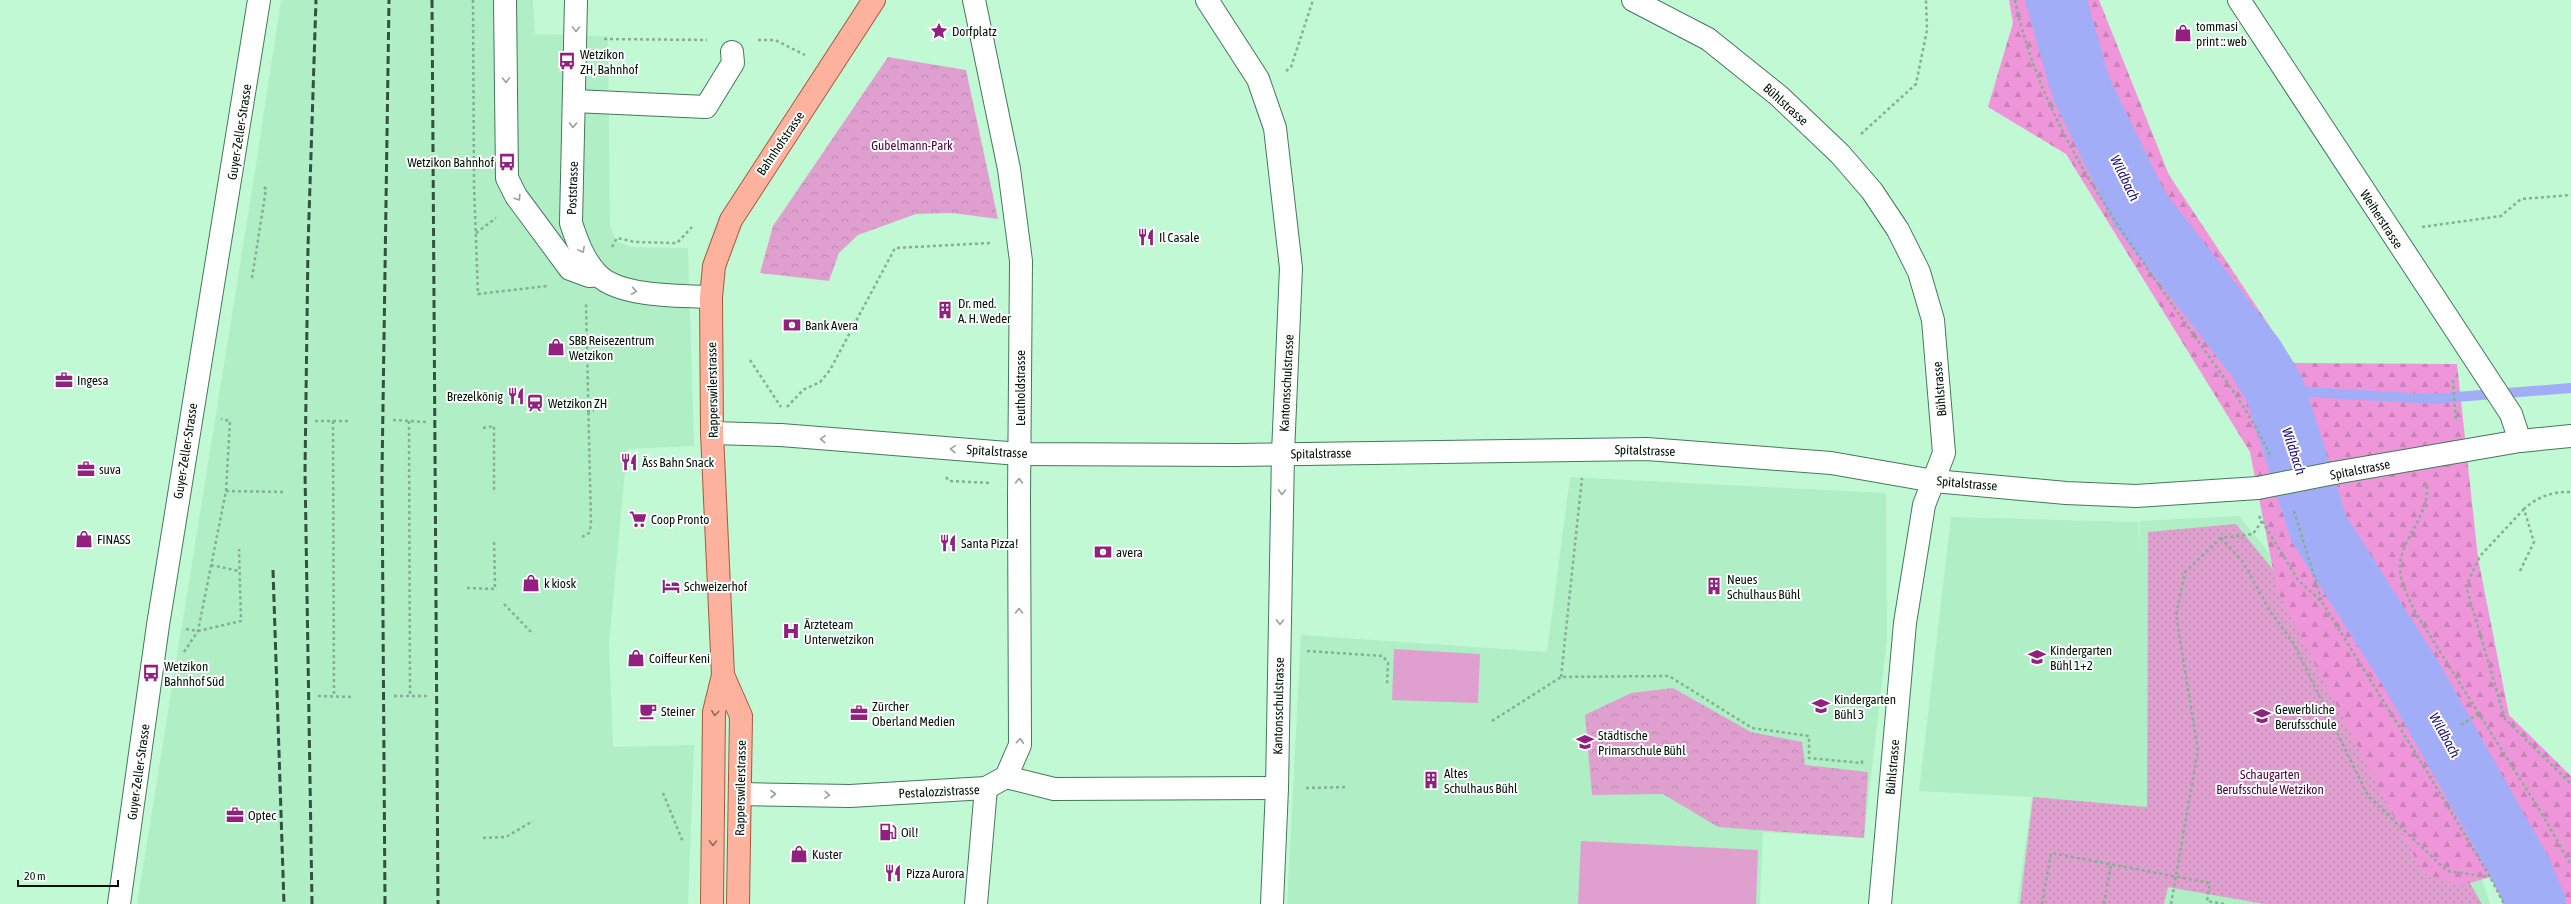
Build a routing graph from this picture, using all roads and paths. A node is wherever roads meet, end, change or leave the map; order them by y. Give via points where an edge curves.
1 (259, 0) edge
2 (473, 0) edge
3 (505, 0) edge
4 (576, 0) edge
5 (874, 0) edge
6 (974, 0) edge
7 (1207, 0) edge
8 (1313, 0) edge
9 (1633, 0) edge
10 (1926, 0) edge
11 (2015, 0) edge
12 (2240, 0) edge
13 (732, 52) dead end
14 (1262, 91) junction
15 (574, 101) junction
16 (1840, 154) junction
17 (262, 185) dead end
18 (2571, 195) edge
19 (498, 216) dead end
20 (692, 227) dead end
21 (2390, 231) junction
22 (476, 234) junction
23 (617, 238) dead end
24 (958, 245) dead end
25 (598, 275) junction
26 (252, 278) dead end
27 (551, 285) dead end
28 (711, 297) junction
29 (586, 299) dead end
30 (750, 360) dead end
31 (2453, 378) dead end
32 (587, 411) junction
33 (594, 411) dead end
34 (221, 419) dead end
35 (352, 420) dead end
36 (393, 420) dead end
37 (333, 421) junction
38 (409, 421) junction
39 (315, 422) dead end
40 (426, 422) dead end
41 (2456, 422) dead end
42 (484, 428) dead end
43 (712, 433) junction
44 (2571, 436) edge
45 (2520, 441) junction
46 (1585, 449) junction
47 (1282, 453) junction
48 (1020, 454) junction
49 (2274, 462) dead end
50 (949, 481) dead end
51 (1934, 481) junction
52 (2427, 483) dead end
53 (994, 487) dead end
54 (226, 491) junction
55 (284, 492) dead end
56 (2571, 492) edge
57 (494, 494) dead end
58 (2292, 504) dead end
59 (2524, 509) junction
60 (2257, 511) dead end
61 (2262, 521) junction
62 (582, 538) dead end
63 (2221, 538) junction
64 (494, 539) dead end
65 (239, 549) dead end
66 (211, 565) junction
67 (239, 571) junction
68 (2520, 572) dead end
69 (467, 588) dead end
70 (2322, 602) junction
71 (504, 604) dead end
72 (530, 632) dead end
73 (1279, 650) junction
74 (723, 675) junction
75 (1561, 677) junction
76 (1387, 686) dead end
77 (410, 695) junction
78 (318, 696) dead end
79 (394, 696) dead end
80 (428, 696) dead end
81 (334, 697) junction
82 (353, 697) dead end
83 (2479, 713) junction
84 (1492, 721) dead end
85 (2461, 725) dead end
86 (1863, 755) dead end
87 (1006, 777) junction
88 (2571, 784) edge
89 (1348, 787) dead end
90 (986, 788) junction
91 (1277, 788) junction
92 (740, 794) junction
93 (533, 822) dead end
94 (483, 838) dead end
95 (2112, 864) junction
96 (2571, 865) edge
97 (2177, 877) junction
98 (2490, 877) junction
99 (119, 904) edge
100 (712, 904) edge
101 (738, 904) edge
102 (976, 904) edge
103 (1272, 904) edge
104 (1880, 904) edge
105 (2042, 904) edge
106 (2104, 904) edge
107 (2171, 904) edge
108 (2224, 904) edge
109 (2504, 904) edge

1 - 99 street, Guyer-Zeller-Strasse via 158,625
2 - 22 path
3 -> 25 street via 507,178 516,196 570,269 588,276
4 -> 15 street, Poststrasse
5 - 28 main road, Bahnhofstrasse via 731,220 714,266
6 - 48 street, Leutholdstrasse via 1009,169 1021,261
7 - 14 street, Kantonsschulstrasse via 1258,79
8 - 14 path via 1291,67
9 - 16 street, Bühlstrasse via 1708,39 1779,96
10 - 16 path via 1927,30 1916,84
11 - 49 path via 2048,104 2089,180 2246,411
12 - 21 street, Weiherstrasse
13 - 15 street via 733,63 706,106
14 - 47 street, Kantonsschulstrasse via 1275,128 1291,268
15 -> 25 street, Poststrasse via 571,223 581,251
16 - 51 street, Bühlstrasse via 1872,191 1898,230 1920,272 1931,313 1944,452
17 - 26 path via 266,189
18 - 21 path via 2521,199 2501,216
19 - 22 path
20 - 23 path via 677,243 635,242
21 - 45 street, Weiherstrasse via 2511,414
22 - 27 path via 478,294
24 - 30 path via 895,248 830,370 820,382 803,390 784,410
25 -> 28 street, Poststrasse via 628,291
28 - 43 main road, Rapperswilerstrasse
29 - 32 path
31 - 41 path
32 - 33 path
32 - 62 path via 590,525 589,533
34 - 54 path via 230,421
35 - 37 path
36 - 38 path
37 - 39 path
37 - 81 path
38 - 40 path
38 - 77 path
42 - 57 path via 494,426
48 -> 43 street, Spitalstrasse via 781,435
43 - 74 main road, Rapperswilerstrasse
44 - 45 street, Spitalstrasse
45 - 51 street, Spitalstrasse, bridge via 2258,488 2136,496 2066,493
46 - 47 street, Spitalstrasse
46 - 51 street, Spitalstrasse via 1647,449 1831,463
46 - 75 path
47 - 48 street, Spitalstrasse
47 -> 73 street, Kantonsschulstrasse
87 -> 48 street, Leutholdstrasse via 1020,745
50 - 53 path via 991,483
51 - 104 street, Bühlstrasse via 1924,506 1905,623
52 - 83 path via 2426,504 2402,557 2400,568 2403,584 2415,612
54 - 55 path
54 - 66 path
56 - 59 path via 2558,491 2534,500
58 - 70 path
59 - 68 path via 2534,542
59 - 88 path via 2480,556 2466,586 2506,719
60 - 61 path
61 - 63 path via 2253,534
61 - 70 path via 2298,580
63 - 97 path via 2185,572 2176,615 2198,750
63 - 98 path via 2243,562 2270,611 2294,644 2368,796 2447,871
64 - 69 path via 495,589
65 - 67 path
66 - 67 path
66 - 67 path via 198,631 240,621
70 - 98 path
71 - 72 path
73 - 76 path via 1382,656 1388,663
73 - 91 street, Kantonsschulstrasse
74 - 92 main road, Rapperswilerstrasse via 741,716
74 -> 100 main road, Rapperswilerstrasse via 714,712
75 - 84 path
75 - 86 path via 1669,676 1752,728 1810,736 1809,758 1862,763
77 - 79 path
77 - 80 path
78 - 81 path
81 - 82 path
83 - 85 path
83 - 96 path
87 - 90 street, Pestalozzistrasse
87 - 91 street via 1054,789
89 - 91 path
92 -> 90 street, Pestalozzistrasse via 850,796
90 - 102 street
91 - 103 street, Kantonsschulstrasse
92 - 101 main road, Rapperswilerstrasse
93 - 94 path via 506,837
95 - 97 path
95 - 105 path via 2051,853
95 - 106 path
97 - 107 path
97 - 108 path via 2210,883 2207,901
98 - 109 path

